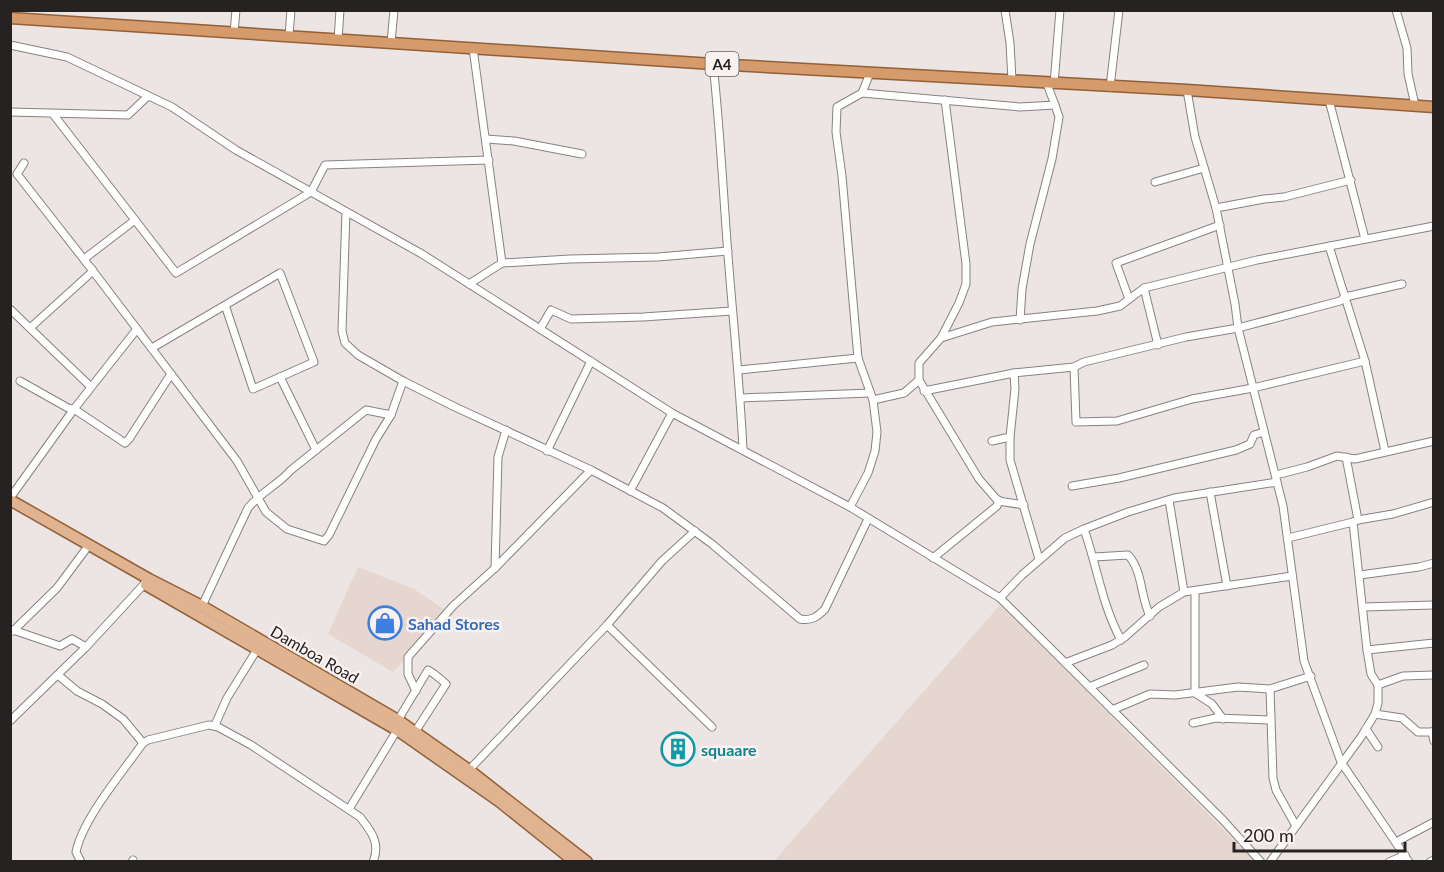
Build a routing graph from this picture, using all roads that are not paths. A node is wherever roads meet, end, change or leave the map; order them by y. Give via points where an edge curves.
1 (236, 10) edge
2 (291, 10) edge
3 (340, 10) edge
4 (394, 10) edge
5 (1005, 10) edge
6 (1060, 10) edge
7 (1119, 10) edge
8 (1396, 10) edge
9 (10, 18) edge
10 (234, 33) junction
11 (289, 36) junction
12 (338, 39) junction
13 (391, 43) junction
14 (10, 45) edge
15 (473, 48) junction
16 (713, 64) junction
17 (870, 73) junction
18 (1012, 80) junction
19 (1050, 84) junction
20 (1110, 87) junction
21 (1187, 90) junction
22 (862, 93) junction
23 (148, 96) junction
24 (945, 100) junction
25 (1329, 100) junction
26 (1055, 105) junction
27 (1415, 105) junction
28 (1434, 107) edge
29 (10, 112) edge
30 (53, 114) junction
31 (486, 139) junction
32 (582, 154) dead end
33 (489, 160) junction
34 (24, 163) dead end
35 (1204, 168) junction
36 (1351, 180) junction
37 (1155, 182) dead end
38 (312, 192) junction
39 (1216, 208) junction
40 (346, 212) junction
41 (135, 220) junction
42 (1220, 225) junction
43 (1434, 226) edge
44 (1365, 239) junction
45 (1329, 246) junction
46 (728, 251) junction
47 (502, 263) junction
48 (1228, 267) junction
49 (93, 271) junction
50 (469, 284) junction
51 (1402, 284) dead end
52 (1144, 288) junction
53 (1345, 297) junction
54 (1129, 298) junction
55 (225, 305) junction
56 (10, 309) edge
57 (732, 311) junction
58 (1020, 320) junction
59 (30, 328) junction
60 (1238, 328) junction
61 (137, 329) junction
62 (540, 329) junction
63 (941, 338) junction
64 (1158, 345) junction
65 (152, 348) junction
66 (858, 358) junction
67 (591, 361) junction
68 (1365, 361) junction
69 (1074, 367) junction
70 (739, 370) junction
71 (1014, 373) junction
72 (171, 374) junction
73 (280, 377) junction
74 (919, 380) junction
75 (21, 381) dead end
76 (404, 381) junction
77 (91, 387) junction
78 (1253, 388) junction
79 (924, 391) junction
80 (872, 397) junction
81 (741, 398) junction
82 (74, 409) junction
83 (672, 413) junction
84 (391, 415) junction
85 (506, 430) junction
86 (1264, 432) junction
87 (1010, 437) junction
88 (992, 441) dead end
89 (1434, 441) edge
90 (316, 450) junction
91 (743, 450) junction
92 (547, 451) junction
93 (1385, 451) junction
94 (1346, 456) junction
95 (591, 470) junction
96 (1276, 479) junction
97 (1072, 486) dead end
98 (630, 491) junction
99 (1210, 492) junction
100 (258, 496) junction
101 (10, 499) edge
102 (999, 500) junction
103 (1169, 500) junction
104 (1434, 502) edge
105 (1024, 505) junction
106 (10, 507) edge
107 (850, 507) junction
108 (868, 519) junction
109 (1356, 521) junction
110 (1084, 529) junction
111 (695, 531) junction
112 (1288, 538) junction
113 (86, 549) junction
114 (1094, 557) junction
115 (933, 558) junction
116 (1039, 559) junction
117 (1434, 563) edge
118 (495, 568) junction
119 (1360, 575) junction
120 (1292, 576) junction
121 (147, 582) junction
122 (1227, 586) junction
123 (1195, 591) junction
124 (1184, 592) junction
125 (1000, 598) junction
126 (1434, 605) edge
127 (202, 606) junction
128 (1363, 607) junction
129 (1150, 616) junction
130 (607, 625) junction
131 (12, 630) edge
132 (1121, 640) junction
133 (1434, 643) edge
134 (260, 645) junction
135 (86, 647) junction
136 (1367, 650) junction
137 (1065, 663) junction
138 (1144, 666) dead end
139 (58, 675) junction
140 (1434, 675) edge
141 (1311, 676) junction
142 (1378, 685) junction
143 (1089, 687) junction
144 (1270, 689) junction
145 (416, 691) junction
146 (1195, 693) junction
147 (1112, 710) junction
148 (1375, 714) junction
149 (1222, 719) junction
150 (1270, 720) junction
151 (10, 721) edge
152 (1193, 723) dead end
153 (399, 724) junction
154 (214, 725) junction
155 (712, 727) dead end
156 (1366, 729) junction
157 (415, 732) junction
158 (1433, 732) edge
159 (1434, 741) edge
160 (142, 743) junction
161 (1378, 747) dead end
162 (1341, 762) junction
163 (469, 770) junction
164 (349, 809) junction
165 (1434, 822) edge
166 (1296, 826) junction
167 (1396, 842) junction
168 (1407, 858) edge
169 (81, 861) edge
170 (374, 861) edge
171 (575, 861) edge
172 (587, 861) edge
173 (1261, 861) edge
174 (1270, 861) edge
175 (1389, 861) edge

1 - 10 street
2 - 11 street
3 - 12 street
4 - 13 street
5 - 18 street
6 - 19 street
7 - 20 street
8 - 27 street via 1407,48
9 - 10 highway, A4
10 - 11 highway, A4
11 - 12 highway, A4
12 - 13 highway, A4
13 - 15 highway, A4
14 - 23 street via 67,57
15 - 16 highway, A4
15 - 31 street
16 - 17 highway, A4
16 - 46 street
17 - 18 highway, A4
17 - 22 street
18 - 19 highway, A4
19 - 20 highway, A4
19 - 26 street
20 - 21 highway, A4
21 - 25 highway, A4
21 - 35 street
22 - 24 street
22 - 66 street via 837,107 836,132
23 - 30 street via 128,115
23 - 38 street
24 - 26 street via 1020,107
24 - 63 street via 966,284
25 - 27 highway, A4
25 - 36 street
26 - 58 street via 1059,117 1030,244
27 - 28 highway, A4
29 - 30 street
30 - 41 street
31 - 32 street
31 - 33 street
33 - 38 street via 325,165
33 - 47 street
34 - 49 street via 16,174
35 - 37 street
35 - 39 street
36 - 39 street
36 - 44 street
38 - 40 street
38 - 41 street via 176,273
39 - 42 street
40 - 50 street
40 - 76 street via 342,331 345,343 358,355
41 - 49 street via 84,259
42 - 48 street
42 - 54 street via 1116,263
43 - 44 street
44 - 45 street
45 - 48 street
45 - 53 street
46 - 47 street
46 - 57 street
47 - 50 street
48 - 52 street
48 - 60 street
49 - 59 street
49 - 61 street
50 - 62 street
51 - 53 street
52 - 54 street
52 - 64 street
53 - 60 street
53 - 68 street
54 - 58 street via 1120,306 1097,311
55 - 65 street
55 - 73 street via 253,389
55 - 73 street via 279,273 314,362
56 - 59 street
57 - 62 street via 572,319 551,310
57 - 70 street
58 - 63 street via 992,322
59 - 77 street
60 - 64 street
60 - 78 street
61 - 65 street
61 - 77 street
62 - 67 street
63 - 74 street via 919,363
64 - 69 street
65 - 72 street
66 - 70 street
66 - 80 street
67 - 83 street
67 - 92 street
68 - 78 street
68 - 93 street
69 - 71 street
69 - 78 street via 1078,423 1117,420 1192,399
70 - 81 street
71 - 79 street
71 - 87 street
72 - 82 street via 124,443
72 - 100 street via 237,461
73 - 90 street
74 - 79 street
74 - 80 street via 904,393
75 - 82 street
76 - 84 street
76 - 85 street
77 - 82 street
78 - 86 street
79 - 102 street via 979,479
80 - 81 street
80 - 107 street via 876,452
81 - 91 street
82 - 101 street
83 - 91 street
83 - 98 street
84 - 90 street via 366,410
84 - 100 street via 324,541 284,527 266,512
85 - 92 street
85 - 118 street via 498,457
86 - 96 street
86 - 97 street via 1236,450
87 - 88 street
87 - 105 street via 1010,459
89 - 93 street
90 - 100 street
91 - 107 street
92 - 95 street
93 - 94 street via 1355,459
94 - 96 street
94 - 109 street
95 - 98 street
95 - 118 street
96 - 99 street
96 - 112 street
98 - 111 street
99 - 103 street
99 - 122 street
100 - 127 street via 248,508
101 - 121 main road, Damboa Road
102 - 105 street
102 - 115 street via 997,506
103 - 110 street
103 - 124 street
104 - 109 street
105 - 116 street
106 - 113 main road, Damboa Road
107 - 108 street
108 - 111 street via 825,609 809,620 800,619
108 - 115 street
109 - 112 street
109 - 119 street
110 - 114 street
110 - 116 street via 1065,538
111 - 130 street via 662,561
112 - 120 street
113 - 121 main road, Damboa Road
113 - 131 street via 57,588
114 - 129 street via 1131,558
114 - 132 street
115 - 125 street
116 - 125 street
117 - 119 street
118 - 145 street via 453,606 408,657 408,674
119 - 128 street
120 - 122 street
120 - 141 street via 1301,647
121 - 127 main road, Damboa Road
121 - 134 main road, Damboa Road
121 - 135 street
122 - 123 street
123 - 124 street
123 - 146 street
124 - 129 street
125 - 137 street
126 - 128 street
127 - 134 main road, Damboa Road
128 - 136 street
129 - 132 street
130 - 155 street
130 - 163 street
131 - 135 street via 60,646 72,639
132 - 137 street
133 - 136 street
134 - 153 main road, Damboa Road
134 - 154 street
135 - 139 street
136 - 142 street via 1371,674
137 - 143 street
138 - 143 street
139 - 151 street
139 - 160 street via 123,718
140 - 142 street via 1403,676
141 - 144 street
141 - 162 street
142 - 148 street
143 - 147 street
144 - 146 street via 1238,687
144 - 150 street
145 - 153 street
145 - 157 street via 428,670 446,684
146 - 147 street via 1150,694
146 - 149 street via 1212,704
147 - 173 street
148 - 156 street
148 - 158 street via 1402,718 1418,732
149 - 150 street
149 - 152 street
150 - 166 street via 1273,778
153 - 157 main road, Damboa Road
153 - 164 street
153 - 171 main road, Damboa Road
154 - 160 street
154 - 164 street
156 - 161 street
156 - 162 street
157 - 163 main road, Damboa Road
158 - 159 street
160 - 169 street via 78,840 76,852
162 - 166 street
162 - 167 street
163 - 172 main road, Damboa Road
164 - 170 street via 371,830 376,843
165 - 167 street
166 - 174 street
167 - 168 street
168 - 175 street

